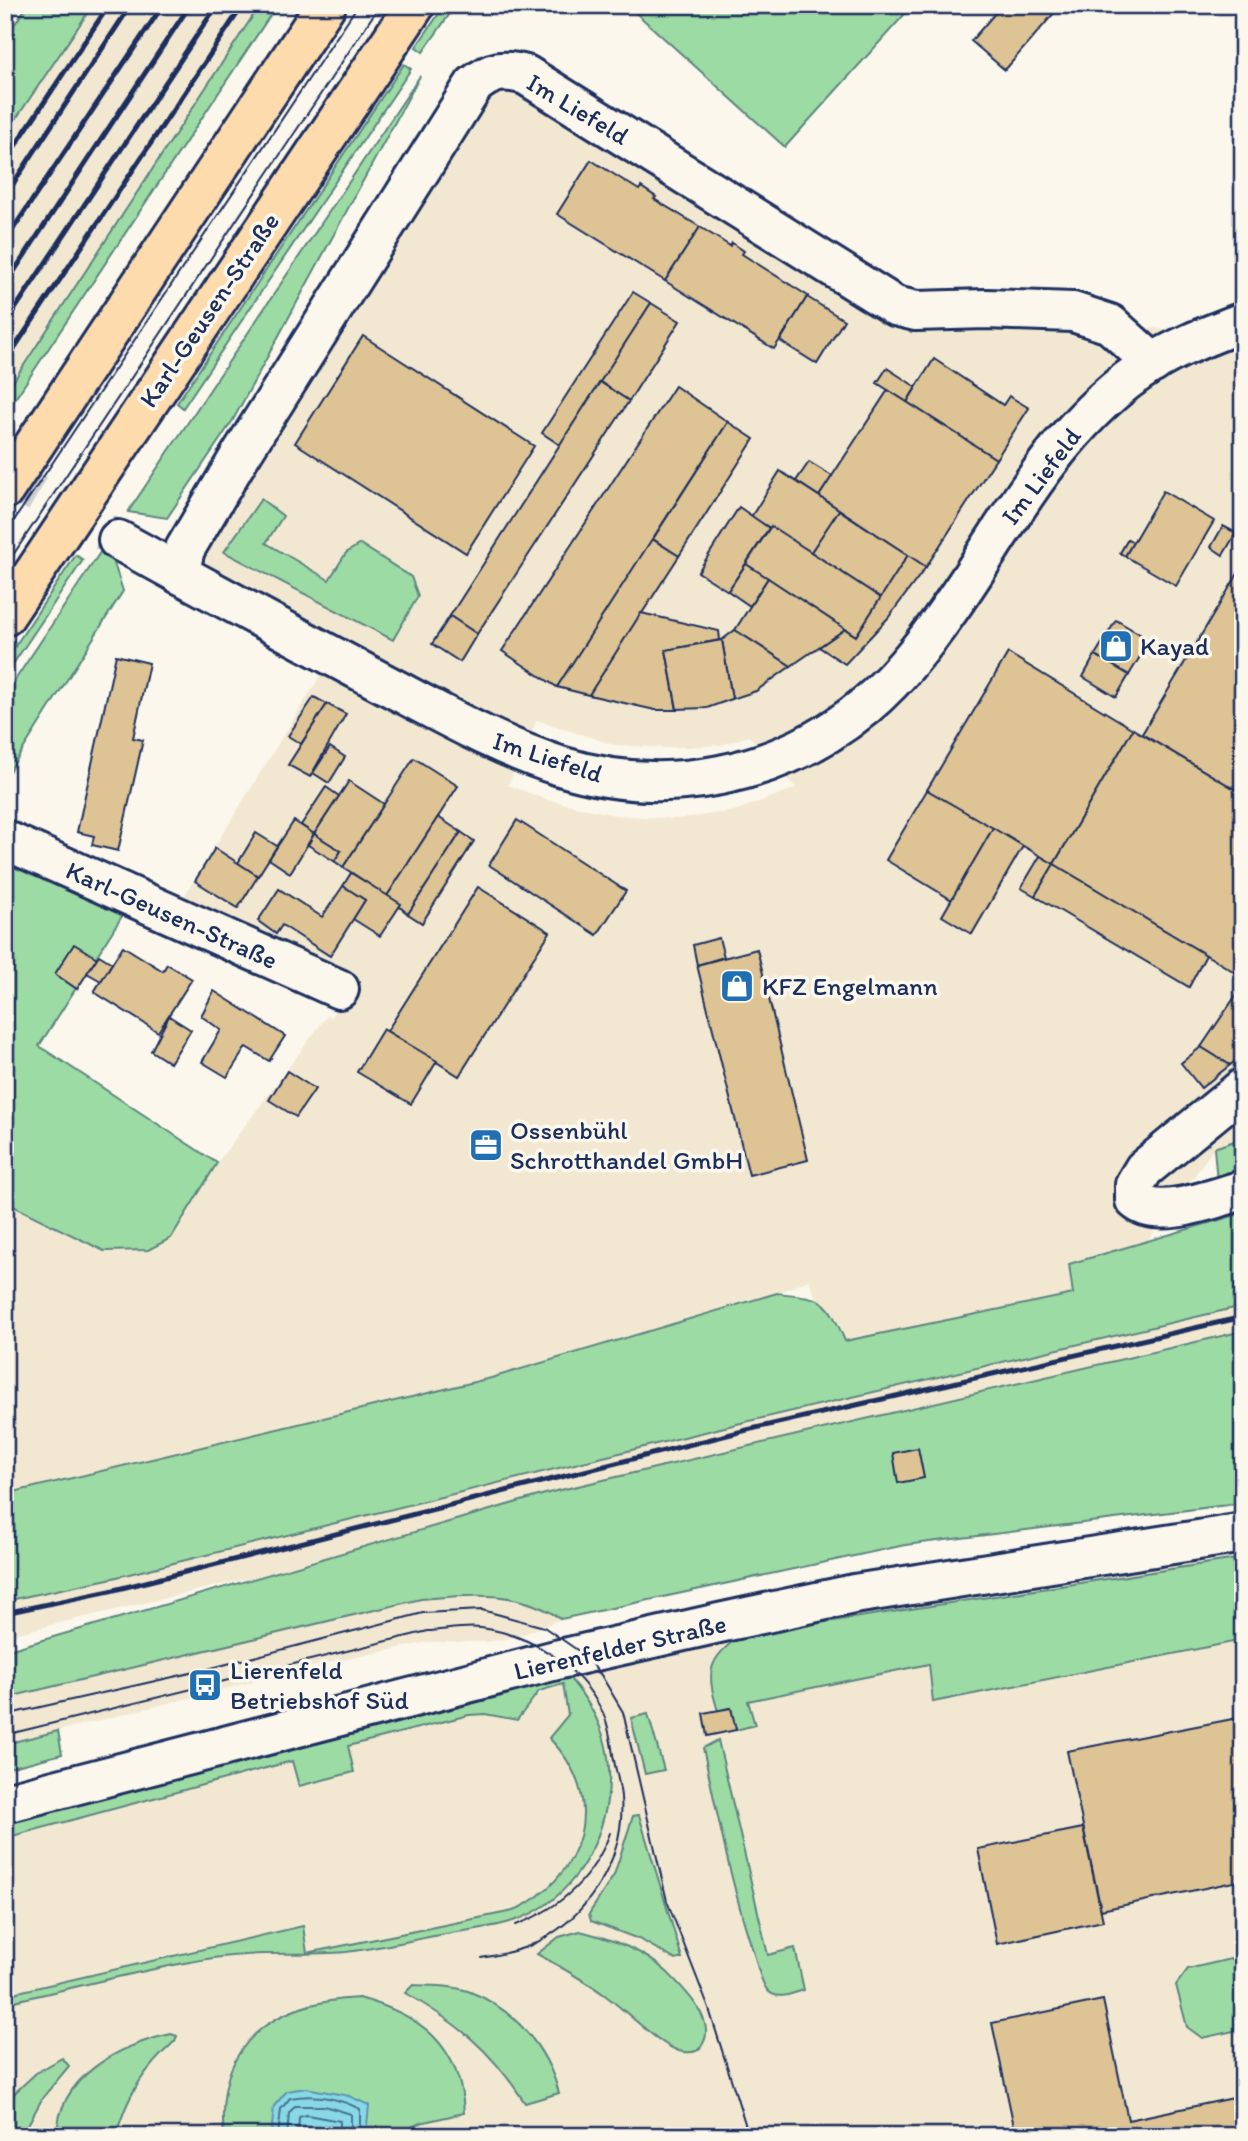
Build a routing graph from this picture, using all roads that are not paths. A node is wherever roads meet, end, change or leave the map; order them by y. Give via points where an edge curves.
1 (326, 5) edge
2 (415, 5) edge
3 (1243, 322) edge
4 (1153, 363) junction
5 (5, 489) edge
6 (118, 540) tunnel mouth
7 (179, 574) junction
8 (5, 616) edge
9 (5, 840) edge
10 (340, 989) dead end
11 (1243, 1088) edge
12 (1231, 1193) edge
13 (1243, 1533) edge
14 (5, 1803) edge

1 - 5 main road
2 - 8 main road, Karl-Geusen-Straße
3 - 4 street, Im Liefeld
4 - 7 street, Im Liefeld via 1104,399 1070,433 932,632 867,705 787,755 726,777 675,782 618,780 561,766 485,736
4 - 7 street, Im Liefeld via 1110,324 1073,312 916,311 895,306 526,75 505,69 474,85 233,468 185,549
6 - 7 street, Im Liefeld
9 - 10 street, Karl-Geusen-Straße
11 - 12 street via 1143,1169 1135,1184 1135,1200 1144,1208 1159,1211
13 - 14 street, Lierenfelder Straße via 854,1594 719,1623

